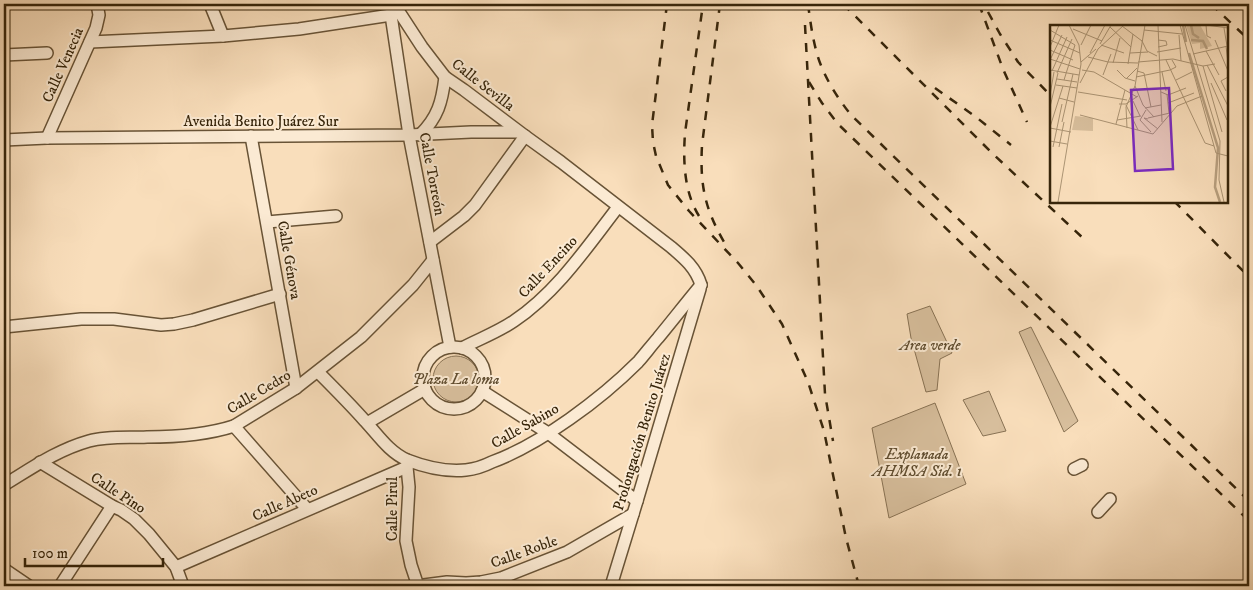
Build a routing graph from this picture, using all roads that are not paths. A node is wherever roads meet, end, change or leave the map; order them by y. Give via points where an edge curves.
1 (96, 4) edge
2 (210, 4) edge
3 (394, 9) edge
4 (223, 36) junction
5 (90, 42) junction
6 (47, 53) dead end
7 (4, 55) edge
8 (445, 77) junction
9 (522, 134) junction
10 (414, 135) junction
11 (251, 136) junction
12 (46, 138) junction
13 (4, 140) edge
14 (618, 207) junction
15 (336, 216) dead end
16 (267, 222) junction
17 (430, 242) junction
18 (433, 260) junction
19 (701, 285) junction
20 (280, 294) junction
21 (4, 327) edge
22 (450, 347) junction
23 (462, 348) junction
24 (318, 372) junction
25 (296, 388) junction
26 (425, 389) junction
27 (482, 391) junction
28 (367, 423) junction
29 (234, 426) junction
30 (548, 433) junction
31 (40, 462) junction
32 (407, 463) junction
33 (4, 484) edge
34 (1110, 499) dead end
35 (637, 501) junction
36 (112, 506) junction
37 (307, 509) junction
38 (1098, 512) dead end
39 (633, 514) junction
40 (176, 567) junction
41 (4, 569) edge
42 (29, 586) edge
43 (60, 586) edge
44 (183, 586) edge
45 (417, 586) edge
46 (611, 586) edge

1 - 5 street, Calle Venecia via 98,22
2 - 4 street
3 - 4 street via 299,30
3 - 8 street, Calle Sevilla
3 - 10 street, Calle Torreón
4 - 5 street
5 - 12 street, Calle Venecia
6 - 7 street
8 - 9 street, Calle Sevilla
8 - 10 street via 439,111 429,126
9 - 10 street, Avenida Benito Juárez Sur
9 - 14 street
9 - 17 street via 475,205
10 - 11 street, Avenida Benito Juárez Sur
10 - 17 street, Calle Torreón
11 - 12 street, Avenida Benito Juárez Sur
11 - 16 street, Calle Génova
12 - 13 street, Avenida Benito Juárez Sur
14 - 19 street via 684,258 695,270
14 - 23 street, Calle Encino via 562,278 542,298 514,322
15 - 16 street
16 - 20 street, Calle Génova
17 - 18 street, Calle Torreón
18 - 22 street, Calle Torreón
18 - 24 street, Calle Cedro via 393,306
19 - 30 street, Calle Sabino via 639,361 598,397
19 - 35 street, Prolongación Benito Juárez
20 - 21 street via 174,324 81,319
20 - 25 street, Calle Génova
22 - 23 street
22 - 26 street via 431,357 425,367
23 - 27 street via 481,362 485,380
24 - 25 street, Calle Cedro
24 - 28 street, Calle Sabino
25 - 29 street, Calle Cedro
26 - 27 street via 434,402 445,408 457,409 469,405
26 - 28 street
27 - 30 street
28 - 32 street, Calle Sabino
29 - 31 street, Calle Cedro via 194,434 99,439 56,453
29 - 37 street
30 - 32 street, Calle Sabino via 506,457 467,470
30 - 35 street
31 - 33 street, Calle Cedro
31 - 36 street, Calle Pino
32 - 37 street, Calle Abeto
32 - 45 street, Calle Pirul via 406,541
34 - 38 street
35 - 39 street, Prolongación Benito Juárez
36 - 40 street, Calle Pino via 144,529
36 - 43 street
37 - 40 street, Calle Abeto
39 - 45 street, Calle Roble via 567,552 501,578
39 - 46 street, Prolongación Benito Juárez
40 - 44 street, Calle Pino
41 - 42 street

